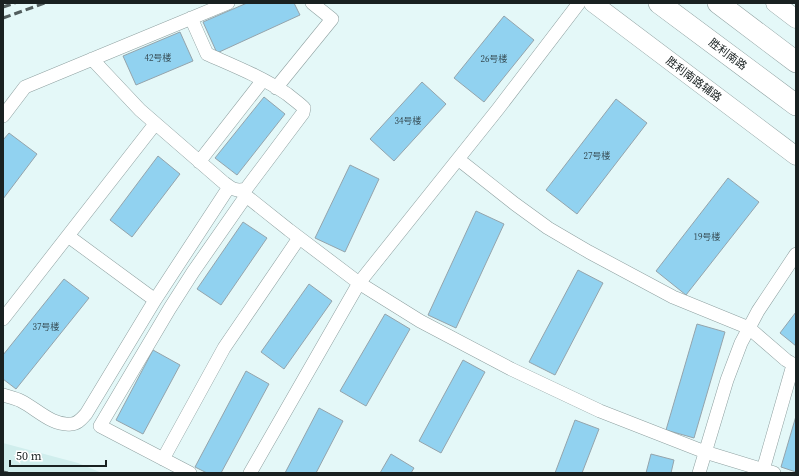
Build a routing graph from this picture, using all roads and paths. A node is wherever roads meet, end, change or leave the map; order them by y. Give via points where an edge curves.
1 (228, 3) edge
2 (312, 3) edge
3 (579, 3) edge
4 (593, 3) edge
5 (659, 3) edge
6 (718, 3) edge
7 (775, 3) edge
8 (191, 18) junction
9 (796, 19) edge
10 (92, 59) junction
11 (796, 62) edge
12 (263, 80) junction
13 (276, 88) junction
14 (796, 105) edge
15 (3, 116) edge
16 (155, 124) junction
17 (796, 156) edge
18 (458, 159) junction
19 (199, 162) junction
20 (238, 191) junction
21 (68, 236) junction
22 (299, 238) junction
23 (796, 254) edge
24 (359, 283) junction
25 (155, 300) junction
26 (3, 319) edge
27 (749, 328) junction
28 (795, 365) edge
29 (3, 395) edge
30 (705, 452) junction
31 (163, 459) junction
32 (768, 471) edge
33 (190, 473) edge
34 (250, 473) edge
35 (699, 473) edge

1 - 8 street
2 - 13 street via 332,19
3 - 18 street
4 - 17 main road, 胜利南路辅路
5 - 14 highway, 胜利南路
6 - 11 highway
7 - 9 main road
8 - 10 street
8 - 12 street via 207,54
10 - 15 street via 25,87
10 - 16 street
12 - 13 street
12 - 19 street
13 - 20 street via 300,104 304,108 303,113 246,189
16 - 19 street
16 - 21 street
18 - 24 street
18 - 27 street via 543,224 589,252 673,297
19 - 20 street
20 - 22 street
20 - 25 street
20 - 31 street via 193,272 100,426
21 - 25 street
21 - 26 street
22 - 24 street
22 - 31 street via 224,348
23 - 27 street
24 - 30 street via 420,321 511,369 600,411
24 - 34 street
25 - 29 street via 86,414 72,425 48,418 20,401
27 - 28 street
27 - 30 street via 727,380
28 - 32 street
30 - 32 street
30 - 35 street
31 - 33 street

